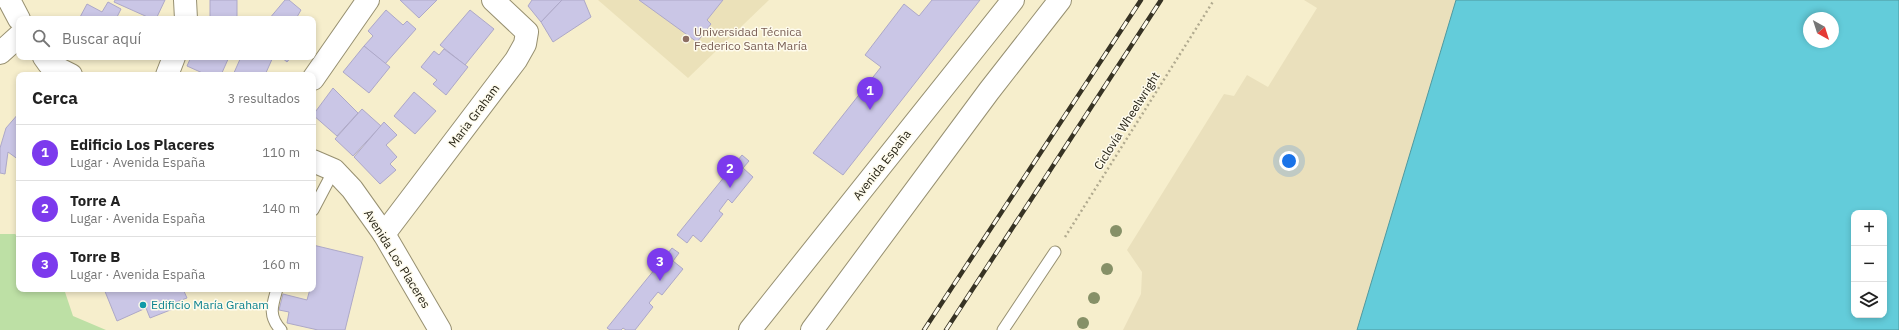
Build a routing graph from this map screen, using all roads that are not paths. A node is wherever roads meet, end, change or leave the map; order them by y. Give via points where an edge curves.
1 (9, 0) edge
2 (185, 0) edge
3 (368, 0) edge
4 (493, 0) edge
5 (1013, 0) edge
6 (1060, 0) edge
7 (17, 16) edge
8 (186, 16) edge
9 (16, 39) edge
10 (0, 53) edge
11 (46, 60) edge
12 (173, 60) edge
13 (65, 72) edge
14 (168, 72) edge
15 (316, 76) edge
16 (316, 162) edge
17 (334, 170) junction
18 (316, 204) edge
19 (384, 234) junction
20 (1055, 252) road end
21 (276, 292) edge
22 (281, 330) edge
23 (440, 330) edge
24 (750, 330) edge
25 (812, 330) edge
26 (1003, 330) edge

1 - 7 main road
2 - 8 main road
3 - 15 main road
4 - 19 main road, Maria Graham via 527,32 525,44 516,60
5 - 24 main road, Avenida España
6 - 25 main road via 989,91
9 - 10 main road
11 - 13 main road via 48,64
12 - 14 main road
16 - 17 main road, Avenida Los Placeres
17 - 18 lane
17 - 19 main road, Avenida Los Placeres via 352,189
19 - 23 main road, Avenida Los Placeres
20 - 26 lane
21 - 22 lane via 272,307 274,322

